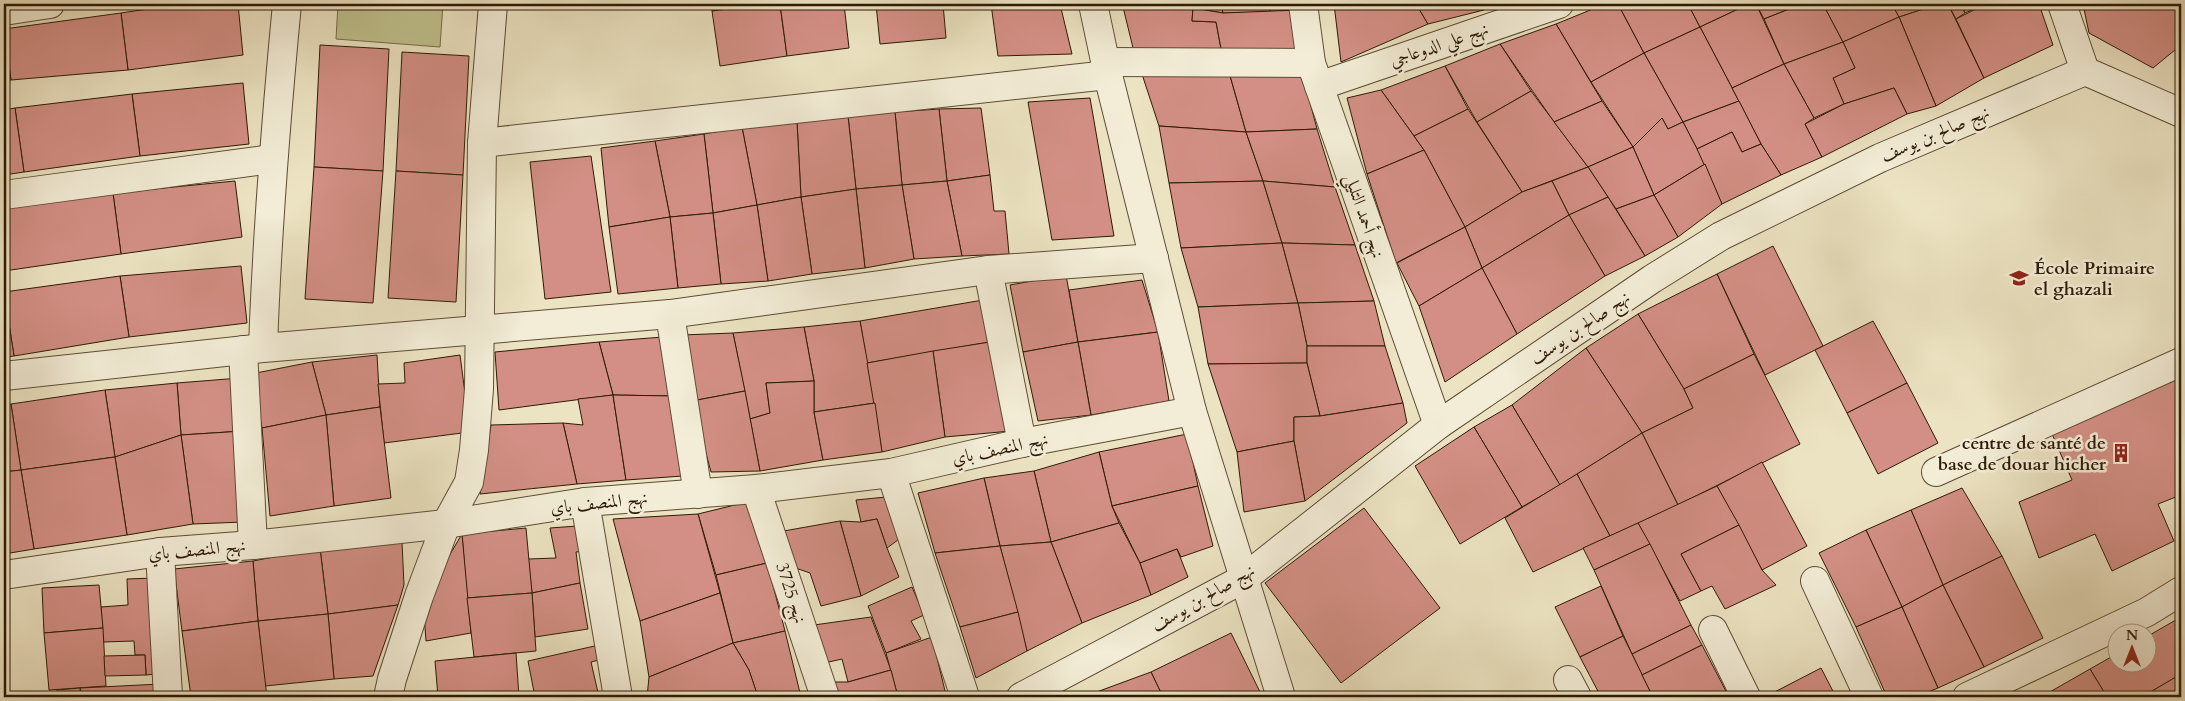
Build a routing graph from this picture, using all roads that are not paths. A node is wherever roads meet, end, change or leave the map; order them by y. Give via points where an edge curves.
1 (50, 4) edge
2 (287, 4) edge
3 (493, 4) edge
4 (1093, 4) edge
5 (1303, 4) edge
6 (1558, 4) edge
7 (2062, 4) edge
8 (4, 11) edge
9 (1106, 68) junction
10 (2085, 71) junction
11 (1315, 75) junction
12 (2181, 113) edge
13 (482, 143) junction
14 (272, 158) junction
15 (4, 195) edge
16 (1154, 258) junction
17 (988, 270) junction
18 (670, 314) junction
19 (480, 330) junction
20 (253, 350) junction
21 (2181, 362) edge
22 (4, 376) edge
23 (1192, 411) junction
24 (1438, 425) junction
25 (1022, 444) junction
26 (1936, 472) dead end
27 (891, 473) junction
28 (756, 489) junction
29 (698, 494) junction
30 (585, 502) junction
31 (446, 524) junction
32 (253, 545) junction
33 (160, 552) junction
34 (4, 575) edge
35 (1243, 579) junction
36 (1815, 581) dead end
37 (2181, 591) edge
38 (1713, 630) dead end
39 (2003, 690) edge
40 (168, 697) edge
41 (388, 697) edge
42 (618, 697) edge
43 (825, 697) edge
44 (965, 697) edge
45 (1021, 697) edge
46 (1281, 697) edge
47 (1746, 697) edge
48 (1869, 697) edge
49 (1967, 697) edge

1 - 8 street
2 - 14 street
3 - 13 street
4 - 9 street
5 - 11 street, نهج أحمد التليلي
6 - 11 street, نهج علي الدوعاجي
7 - 10 street
9 - 11 street, نهج علي الدوعاجي
9 - 13 street, نهج علي الدوعاجي
9 - 16 street
10 - 12 street
10 - 24 street, نهج صالح بن يوسف via 1880,158 1721,236 1644,284
11 - 24 street, نهج أحمد التليلي
13 - 19 street
14 - 15 street
14 - 20 street via 266,254
16 - 17 street
16 - 23 street
17 - 18 street
17 - 25 street
18 - 19 street
18 - 29 street
19 - 20 street
19 - 31 street via 480,389 469,482
20 - 22 street
20 - 32 street
21 - 26 street
23 - 25 street, نهج المنصف باي
23 - 35 street
24 - 35 street, نهج صالح بن يوسف
25 - 27 street, نهج المنصف باي
27 - 28 street, نهج المنصف باي
27 - 44 street
28 - 29 street, نهج المنصف باي
28 - 43 street, نهج 3725
29 - 30 street, نهج المنصف باي
30 - 31 street, نهج المنصف باي
30 - 42 street
31 - 32 street, نهج المنصف باي
31 - 41 street via 419,596
32 - 33 street, نهج المنصف باي
33 - 34 street, نهج المنصف باي
33 - 40 street
35 - 45 street, نهج صالح بن يوسف
35 - 46 street
36 - 48 street
37 - 39 street
38 - 47 street
39 - 49 street

